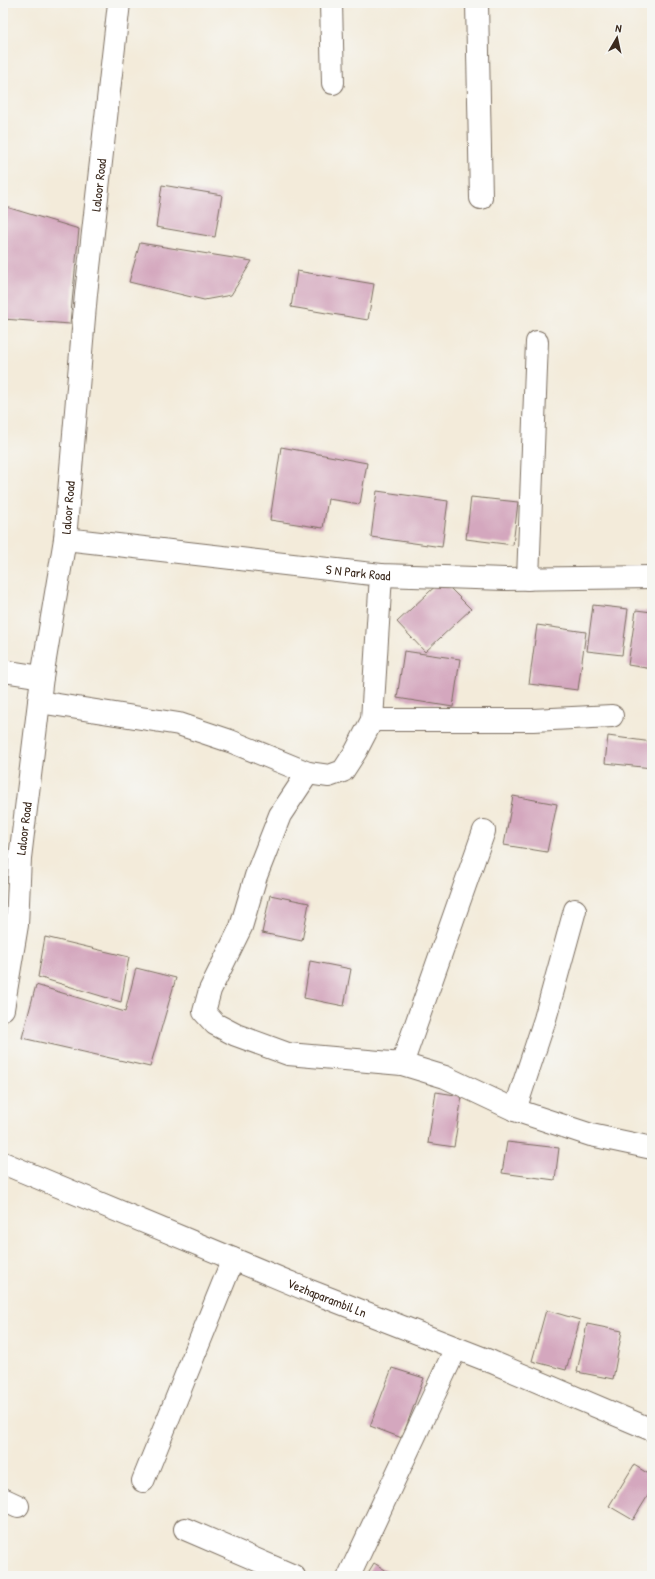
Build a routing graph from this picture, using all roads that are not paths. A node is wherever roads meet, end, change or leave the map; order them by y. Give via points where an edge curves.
1 (119, 3) edge
2 (331, 3) edge
3 (478, 3) edge
4 (333, 83) dead end
5 (481, 198) dead end
6 (537, 342) dead end
7 (65, 539) junction
8 (381, 575) junction
9 (652, 577) edge
10 (528, 578) junction
11 (3, 671) edge
12 (42, 677) junction
13 (39, 702) junction
14 (612, 716) dead end
15 (372, 720) junction
16 (308, 773) junction
17 (484, 831) dead end
18 (12, 856) edge
19 (575, 910) dead end
20 (3, 1009) edge
21 (402, 1064) junction
22 (515, 1110) junction
23 (652, 1148) edge
24 (3, 1163) edge
25 (233, 1259) junction
26 (456, 1348) junction
27 (652, 1430) edge
28 (143, 1481) dead end
29 (185, 1529) dead end
30 (294, 1576) edge
31 (349, 1576) edge

1 - 7 street, Laloor Road via 86,294
2 - 4 street
3 - 5 street
6 - 10 street
7 - 8 street, S N Park Road
7 - 12 street, Laloor Road
8 - 10 street, S N Park Road
8 - 15 street
9 - 10 street, S N Park Road
11 - 12 street
12 - 13 street, Laloor Road
13 - 16 street via 179,724 230,741
13 - 18 street, Laloor Road
14 - 15 street via 533,720
15 - 16 street via 343,771 329,776
16 - 21 street via 280,815 256,876 241,927 210,990 204,1012 215,1024 236,1035 288,1054
17 - 21 street
18 - 20 street, Laloor Road via 17,925
19 - 22 street via 545,1019
21 - 22 street via 445,1077
22 - 23 street via 591,1135
24 - 25 street, Vezhaparambil Ln
25 - 26 street, Vezhaparambil Ln
25 - 28 street
26 - 27 street, Vezhaparambil Ln
26 - 31 street
29 - 30 street

